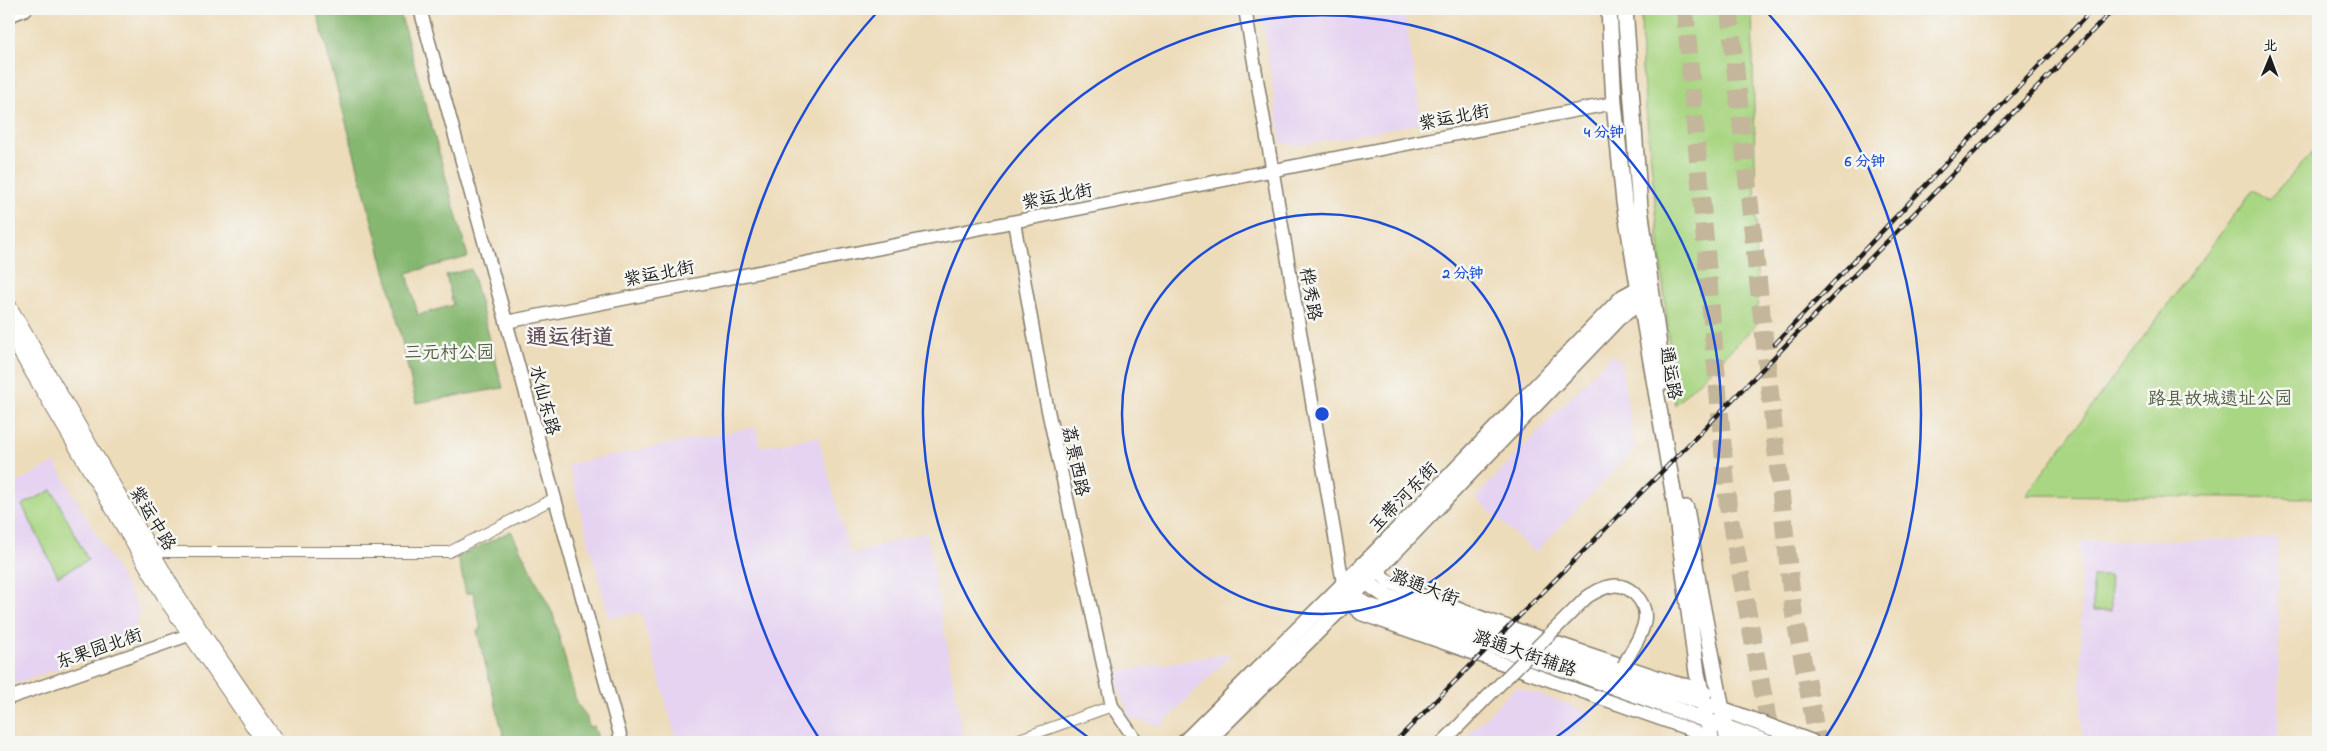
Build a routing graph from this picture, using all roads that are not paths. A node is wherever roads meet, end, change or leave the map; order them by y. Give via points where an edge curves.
1 (26, 9) edge
2 (420, 9) edge
3 (1245, 9) edge
4 (1609, 9) edge
5 (1626, 9) edge
6 (9, 16) edge
7 (1614, 104) junction
8 (1271, 171) junction
9 (1014, 222) junction
10 (1646, 291) junction
11 (9, 306) edge
12 (506, 322) junction
13 (9, 333) edge
14 (555, 498) junction
15 (153, 552) junction
16 (1381, 564) junction
17 (1366, 582) junction
18 (1346, 594) junction
19 (195, 634) junction
20 (1624, 665) junction
21 (1702, 695) junction
22 (9, 698) edge
23 (1112, 706) junction
24 (1722, 709) junction
25 (1708, 722) junction
26 (1725, 727) junction
27 (264, 742) edge
28 (277, 742) edge
29 (622, 742) edge
30 (1011, 742) edge
31 (1137, 742) edge
32 (1185, 742) edge
33 (1206, 742) edge
34 (1443, 742) edge
35 (1711, 742) edge
36 (1728, 742) edge
37 (1766, 742) edge
38 (1811, 742) edge

1 - 6 street
2 - 12 street, 水仙东路
3 - 8 street, 桦秀路
4 - 7 main road, 通运路
5 - 10 main road, 通运路
7 - 8 street, 紫运北街
7 - 10 main road, 通运路 via 1624,202
8 - 9 street, 紫运北街
8 - 18 street, 桦秀路
9 - 12 street, 紫运北街
9 - 23 street, 荔景西路 via 1044,392
10 - 16 main road, 玉带河东街
10 - 18 main road, 玉带河东街 via 1623,297
10 - 21 main road, 通运路
10 - 24 main road, 通运路
11 - 15 main road, 紫运中路
12 - 14 street, 水仙东路
13 - 19 main road, 紫运中路
14 - 15 street via 449,552
14 - 29 street, 水仙东路
15 - 19 main road, 紫运中路
16 - 17 main road, 玉带河东街
16 - 20 street, 潞通大街辅路 via 1381,575 1390,583
17 - 18 main road, 玉带河东街
17 - 21 main road, 潞通大街 via 1386,596
18 - 25 main road, 潞通大街 via 1369,606 1573,672
18 - 32 main road, 玉带河东街
18 - 33 main road, 玉带河东街
18 - 35 street, 潞通大街辅路 via 1361,614 1683,727
19 - 22 street, 东果园北街
19 - 27 main road, 紫运中路
19 - 28 main road, 紫运中路
20 - 21 street, 潞通大街辅路
20 - 34 street, bridge via 1645,617 1643,605 1636,594 1613,585 1588,597
21 - 24 main road, 潞通大街
21 - 25 main road, 通运路
23 - 30 street
23 - 31 street, 荔景西路
24 - 26 main road, 通运路
24 - 38 main road, 潞通大街
25 - 26 main road, 潞通大街
25 - 35 main road, 通运路
26 - 36 main road, 通运路
26 - 37 main road, 潞通大街

